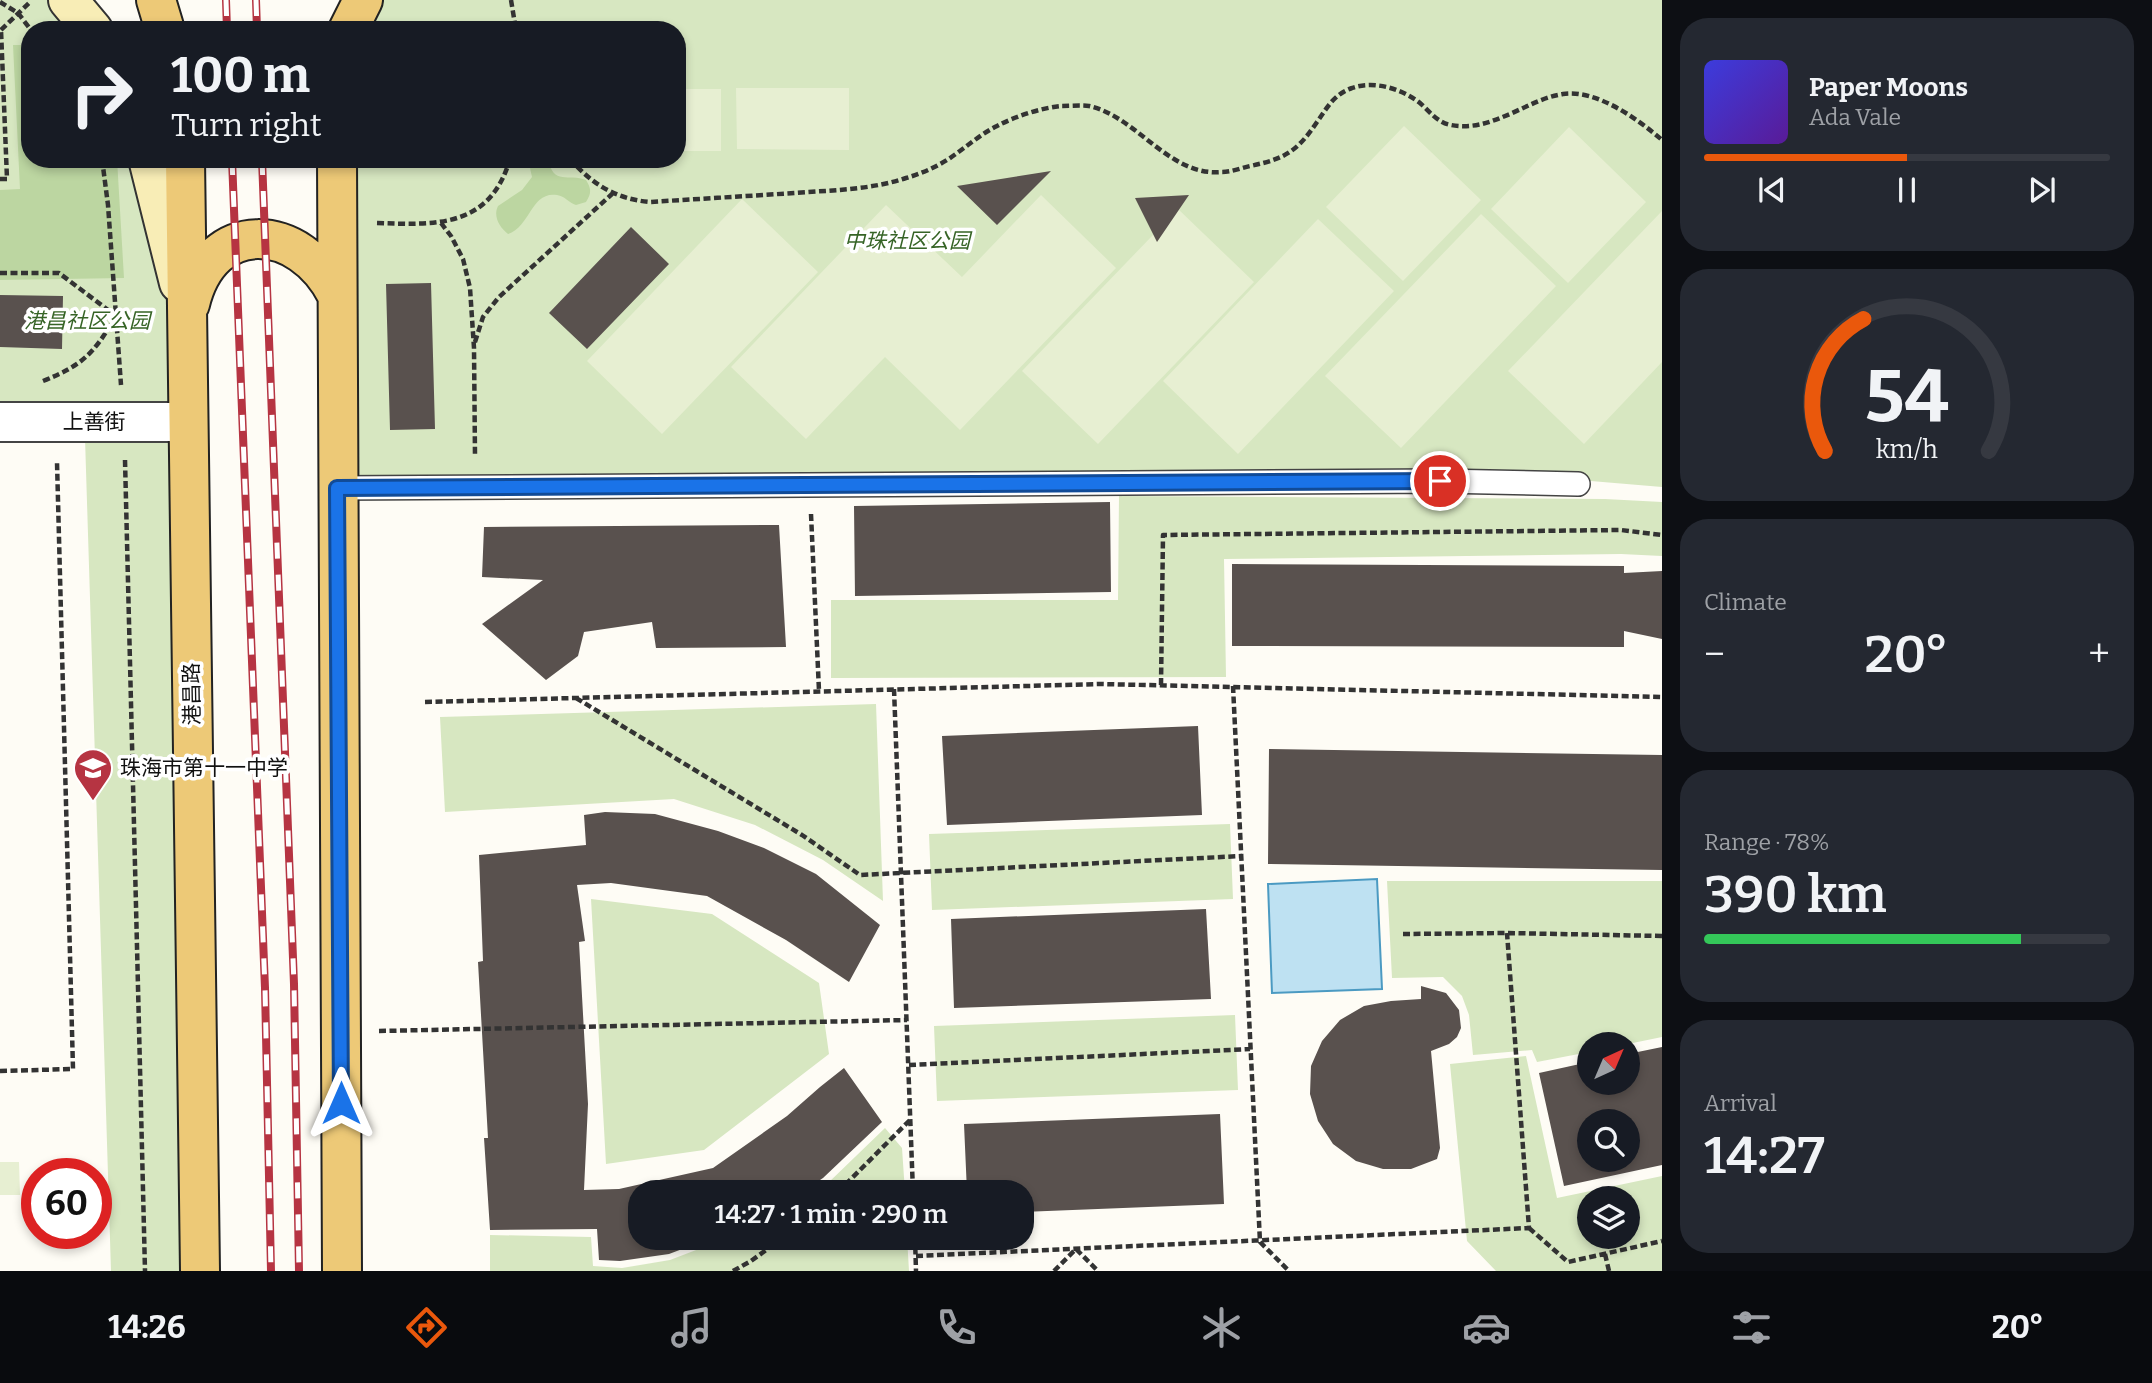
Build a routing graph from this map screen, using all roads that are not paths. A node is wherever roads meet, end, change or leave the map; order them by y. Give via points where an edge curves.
1 (68, 0) edge
2 (156, 0) edge
3 (352, 0) edge
4 (363, 0) edge
5 (86, 21) edge
6 (162, 21) edge
7 (348, 21) edge
8 (351, 21) edge
9 (150, 168) edge
10 (185, 168) edge
11 (337, 168) edge
12 (337, 295) junction
13 (187, 315) junction
14 (0, 422) edge
15 (188, 422) junction
16 (1578, 485) dead end
17 (337, 488) junction
18 (200, 1271) edge
19 (342, 1271) edge

1 - 5 main road
2 - 6 main road
3 - 7 main road
4 - 8 main road
9 - 13 main road
10 - 13 main road, 港昌路
11 - 12 main road
12 - 13 main road via 320,269 286,244 252,238 215,256 193,291
12 - 17 main road
13 - 15 main road, 港昌路
14 - 15 street, 上善街
15 - 18 main road, 港昌路
16 - 17 lane via 1440,481
17 - 19 main road

